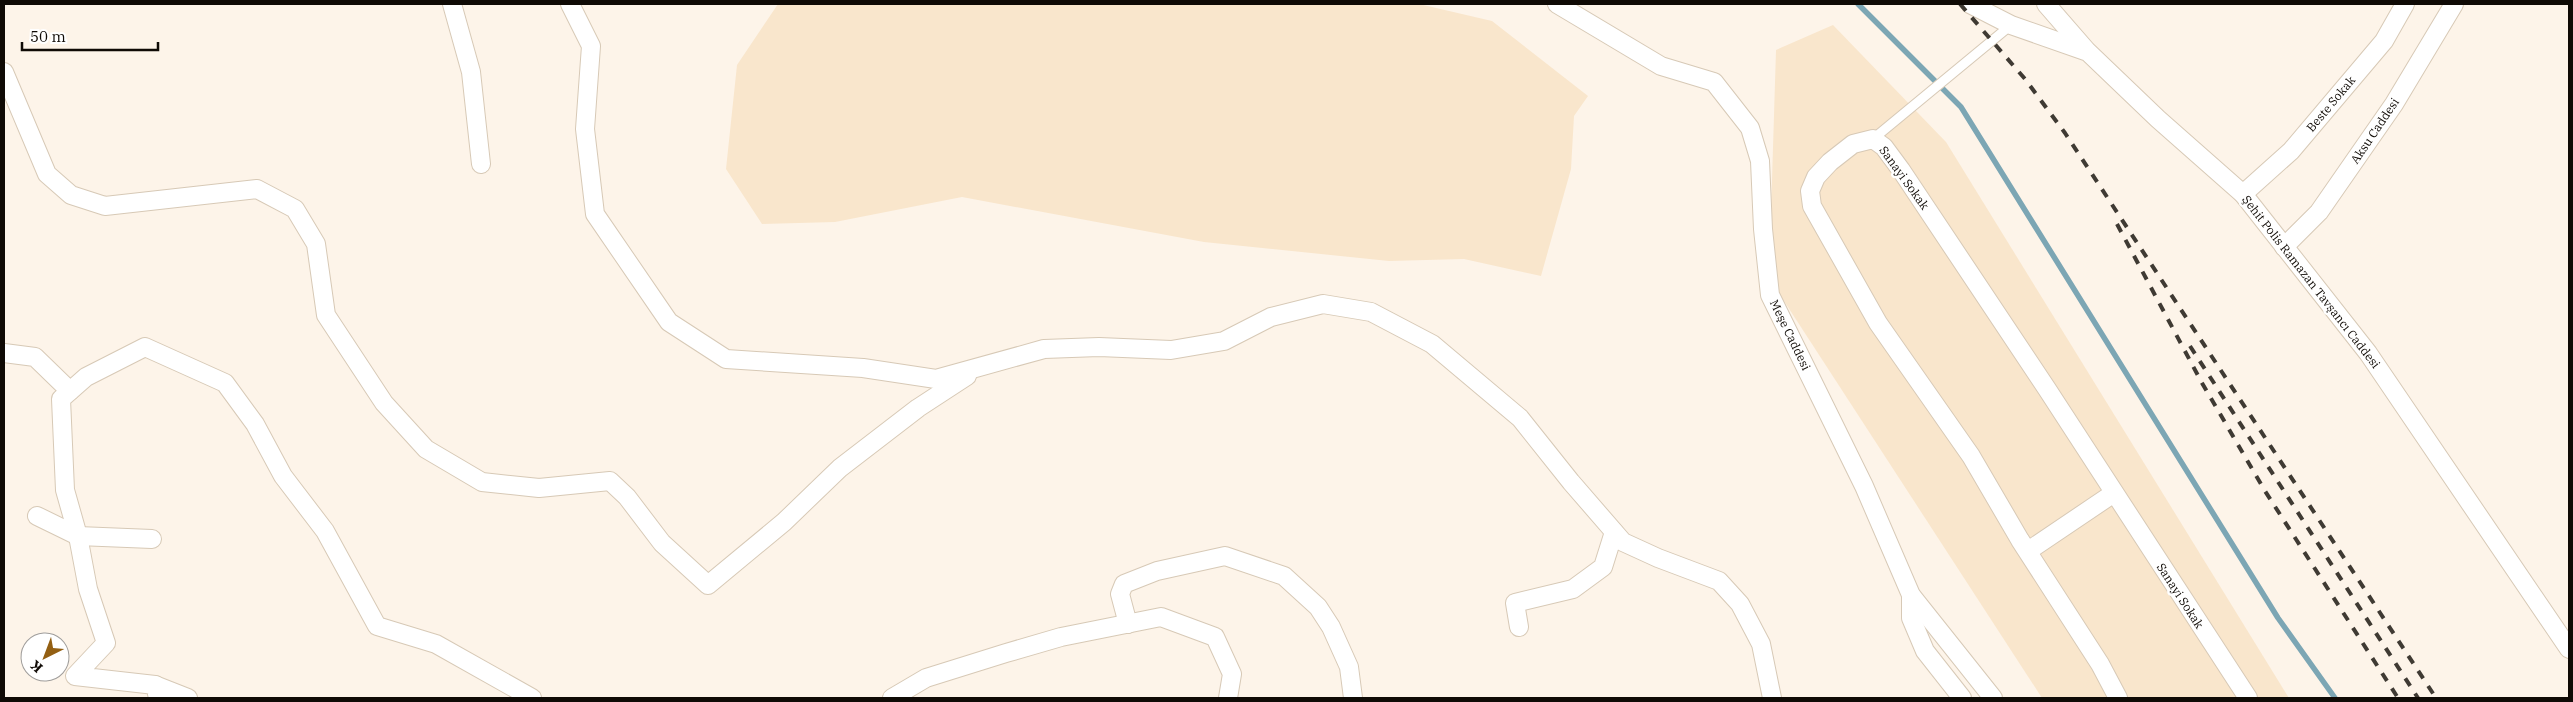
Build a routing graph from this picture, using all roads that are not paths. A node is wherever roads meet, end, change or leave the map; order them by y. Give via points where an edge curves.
1 (452, 4) edge
2 (570, 4) edge
3 (1557, 4) edge
4 (1970, 4) edge
5 (2046, 4) edge
6 (2405, 4) edge
7 (2454, 4) edge
8 (2011, 25) junction
9 (2088, 52) junction
10 (4, 72) edge
11 (1873, 139) junction
12 (481, 164) dead end
13 (2243, 194) junction
14 (2284, 247) junction
15 (4, 353) edge
16 (982, 366) junction
17 (70, 391) junction
18 (2114, 493) junction
19 (37, 516) dead end
20 (1614, 532) junction
21 (78, 536) junction
22 (152, 539) dead end
23 (2028, 551) junction
24 (1912, 595) junction
25 (1128, 624) junction
26 (1518, 627) dead end
27 (2569, 649) edge
28 (156, 691) edge
29 (188, 698) edge
30 (532, 698) edge
31 (892, 698) edge
32 (1228, 698) edge
33 (1353, 698) edge
34 (1772, 698) edge
35 (1962, 698) edge
36 (1993, 698) edge
37 (2118, 698) edge
38 (2248, 698) edge

1 - 12 street via 471,72
2 - 16 street via 592,46 585,130 594,214 669,322 726,359 863,368 936,379
3 - 24 street, Meşe Caddesi via 1661,66 1714,82 1750,128 1760,161 1770,295 1864,486
4 - 8 street, Şehit Polis Ramazan Tavşancı Caddesi
5 - 9 street
6 - 13 street, Beste Sokak via 2384,41 2291,151
7 - 14 street, Aksu Caddesi via 2394,104 2319,212
8 - 9 street, Şehit Polis Ramazan Tavşancı Caddesi
8 - 11 lane
9 - 13 street, Şehit Polis Ramazan Tavşancı Caddesi
10 - 16 street via 47,174 71,195 105,206 257,189 295,209 316,244 326,314 384,403 426,448 482,482 539,488 610,480 662,543 708,585 784,522 840,468 918,408
11 - 18 street, Sanayi Sokak via 1884,147 1901,170
11 - 23 street, Sanayi Sokak via 1853,144 1816,177 1810,191 1812,206 1878,323 1971,456
13 - 14 street, Şehit Polis Ramazan Tavşancı Caddesi
14 - 27 street, Şehit Polis Ramazan Tavşancı Caddesi via 2368,354
15 - 17 street via 36,357
16 - 20 street via 1044,348 1172,350 1224,342 1271,317 1324,304 1371,312 1432,344 1498,398 1520,418
17 - 21 street via 61,399 65,490
17 - 30 street via 86,377 145,347 226,383 255,424 283,476 325,531 376,626 436,644
18 - 23 street
18 - 38 street, Sanayi Sokak
19 - 21 street
20 - 26 street via 1603,567 1574,590 1515,603
20 - 34 street via 1623,542 1719,581 1740,604 1761,644
21 - 22 street
21 - 28 street via 88,590 106,643 75,676
23 - 37 street, Sanayi Sokak
24 - 35 street via 1911,618 1925,650
24 - 36 street, Meşe Caddesi
25 - 31 street via 1061,637 926,678
25 - 32 street via 1160,617 1215,637 1232,674
25 - 33 street via 1120,594 1124,584 1157,571 1225,556 1284,576 1318,607 1349,667
28 - 29 street

